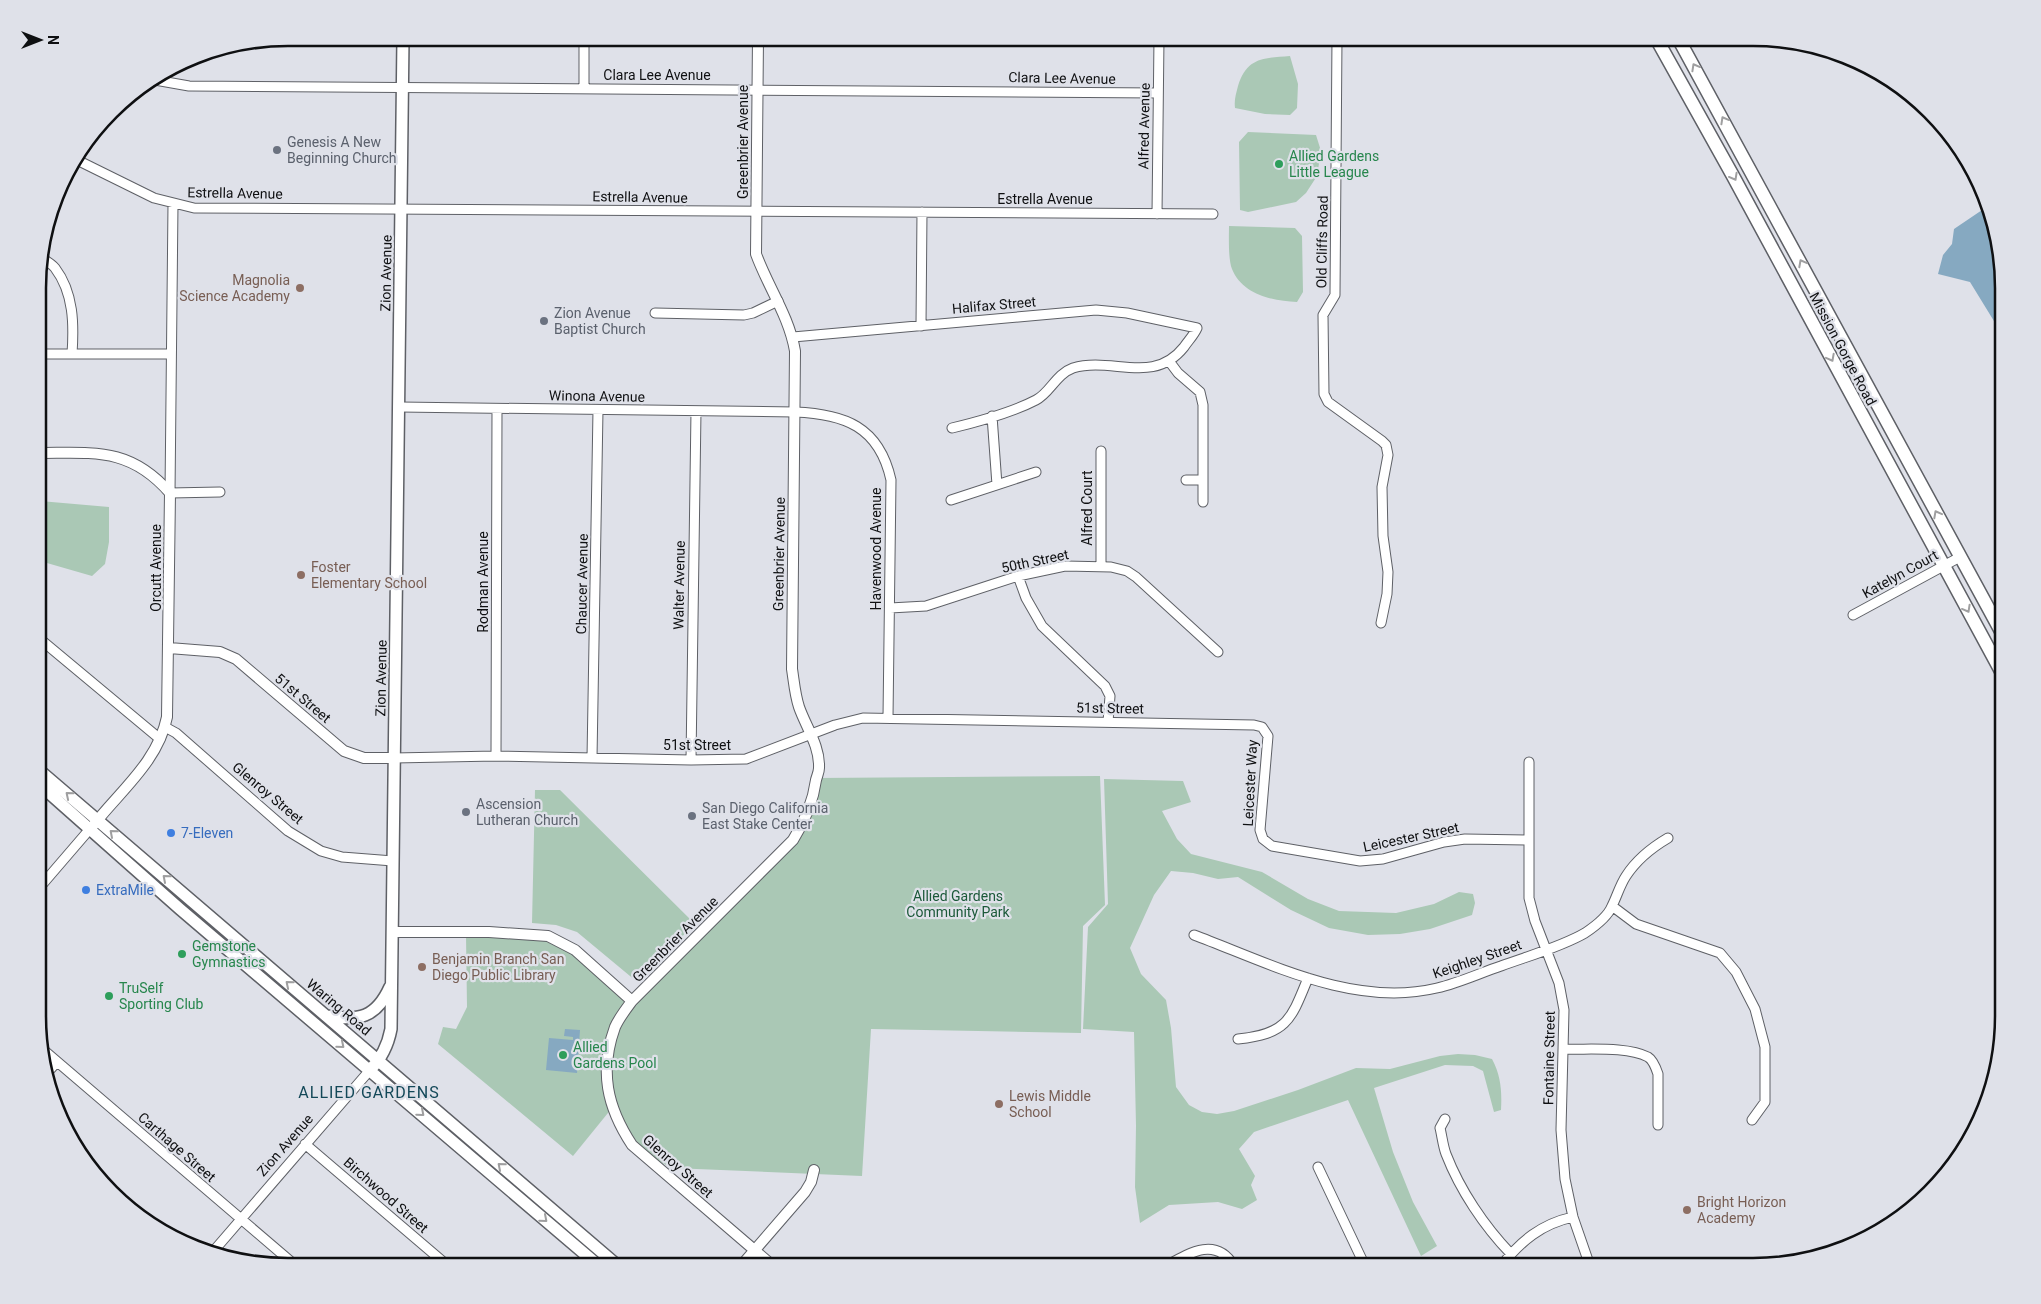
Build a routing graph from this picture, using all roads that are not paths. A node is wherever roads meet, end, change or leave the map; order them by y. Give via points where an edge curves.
1 (403, 46) edge
2 (584, 46) edge
3 (758, 46) edge
4 (1159, 46) edge
5 (1337, 46) edge
6 (1660, 46) edge
7 (1682, 46) edge
8 (163, 81) edge
9 (403, 86) junction
10 (584, 88) junction
11 (757, 89) junction
12 (1158, 93) junction
13 (82, 162) edge
14 (173, 204) junction
15 (402, 208) junction
16 (756, 212) junction
17 (922, 212) junction
18 (1157, 214) junction
19 (1213, 214) dead end
20 (48, 262) edge
21 (778, 301) junction
22 (655, 313) dead end
23 (921, 326) junction
24 (792, 337) junction
25 (46, 354) edge
26 (72, 354) junction
27 (171, 354) junction
28 (1169, 361) junction
29 (400, 407) junction
30 (497, 409) junction
31 (598, 410) junction
32 (696, 411) junction
33 (795, 412) junction
34 (992, 416) junction
35 (952, 428) dead end
36 (1101, 451) dead end
37 (46, 453) edge
38 (1036, 472) dead end
39 (1186, 480) dead end
40 (1203, 480) junction
41 (996, 485) junction
42 (220, 492) dead end
43 (170, 493) junction
44 (951, 500) dead end
45 (1203, 502) dead end
46 (1960, 557) junction
47 (1101, 566) junction
48 (1943, 566) junction
49 (1018, 576) junction
50 (890, 608) junction
51 (1853, 615) dead end
52 (1995, 620) edge
53 (1381, 623) dead end
54 (46, 644) edge
55 (169, 648) junction
56 (1218, 652) dead end
57 (1995, 660) edge
58 (888, 718) junction
59 (1108, 722) junction
60 (1254, 725) joint
61 (165, 728) junction
62 (812, 735) junction
63 (160, 739) junction
64 (496, 756) junction
65 (394, 758) junction
66 (592, 758) junction
67 (691, 760) junction
68 (1529, 762) dead end
69 (46, 776) edge
70 (46, 791) edge
71 (98, 820) junction
72 (89, 830) junction
73 (1668, 838) dead end
74 (1528, 840) junction
75 (1272, 846) joint
76 (393, 861) junction
77 (46, 880) edge
78 (1612, 906) junction
79 (392, 932) junction
80 (1194, 936) dead end
81 (1546, 950) junction
82 (1308, 978) junction
83 (391, 985) junction
84 (632, 1001) junction
85 (327, 1016) junction
86 (1238, 1039) dead end
87 (1564, 1049) junction
88 (50, 1055) edge
89 (379, 1061) junction
90 (57, 1062) junction
91 (52, 1067) edge
92 (370, 1070) junction
93 (1445, 1119) dead end
94 (1752, 1120) dead end
95 (1658, 1125) dead end
96 (305, 1144) junction
97 (1318, 1167) dead end
98 (814, 1170) dead end
99 (1573, 1217) junction
100 (240, 1219) junction
101 (217, 1247) edge
102 (755, 1251) junction
103 (1511, 1254) junction
104 (286, 1258) edge
105 (439, 1258) edge
106 (590, 1258) edge
107 (609, 1258) edge
108 (748, 1258) edge
109 (763, 1258) edge
110 (1180, 1258) edge
111 (1227, 1258) edge
112 (1361, 1258) edge
113 (1508, 1258) edge
114 (1587, 1258) edge

1 - 9 main road, Zion Avenue
2 - 10 street
3 - 11 street, Greenbrier Avenue
4 - 12 street, Alfred Avenue
5 - 53 street, Old Cliffs Road via 1335,295 1323,315 1324,394 1328,402 1386,445 1388,455 1382,487 1388,579
6 -> 48 main road, Mission Gorge Road
46 -> 7 main road, Mission Gorge Road
8 - 9 street, Clara Lee Avenue via 189,86
9 - 10 street, Clara Lee Avenue
9 - 15 main road, Zion Avenue
10 - 11 street, Clara Lee Avenue
11 - 12 street, Clara Lee Avenue
11 - 16 street, Greenbrier Avenue
12 - 18 street, Alfred Avenue
13 - 14 street, Estrella Avenue
14 - 15 street, Estrella Avenue via 194,208
14 - 27 street, Orcutt Avenue
15 - 16 street, Estrella Avenue
15 - 29 main road, Zion Avenue
16 - 17 street, Estrella Avenue
16 - 21 street, Greenbrier Avenue via 756,254
17 - 18 street, Estrella Avenue
17 - 23 street
18 - 19 street, Estrella Avenue
20 - 26 street via 55,267 69,293
21 - 22 street via 744,315
21 - 24 street, Greenbrier Avenue
23 - 24 street, Halifax Street
23 - 28 street, Halifax Street via 1096,310 1197,328
24 - 33 street, Greenbrier Avenue
25 - 26 street
26 - 27 street
27 - 43 street, Orcutt Avenue
28 - 34 street via 1150,367 1072,368 1057,378 1038,399
28 - 40 street via 1200,392 1203,406
29 - 30 street, Winona Avenue
29 - 65 main road, Zion Avenue
30 - 31 street, Winona Avenue
30 - 64 street, Rodman Avenue
31 - 32 street, Winona Avenue
31 - 66 street, Chaucer Avenue
32 - 33 street, Winona Avenue
32 - 67 street, Walter Avenue
33 - 50 street, Havenwood Avenue via 828,414 853,424 869,436 885,461 891,480
33 - 62 street, Greenbrier Avenue via 792,669 799,707
34 - 35 street
34 - 41 street
36 - 47 street, Alfred Court
37 - 43 street via 115,456 146,470
38 - 41 street
39 - 40 street
40 - 45 street
41 - 44 street
42 - 43 street
43 - 55 street, Orcutt Avenue
46 - 48 street, Katelyn Court
46 - 52 main road, Mission Gorge Road
47 - 49 street, 50th Street via 1065,566
47 - 56 street, 50th Street via 1127,571 1136,577
48 - 51 street, Katelyn Court
48 -> 57 main road, Mission Gorge Road
49 - 50 street, 50th Street via 926,606
49 - 59 street via 1042,626 1104,686 1110,696
50 - 58 street, Havenwood Avenue
54 - 63 street
55 - 61 street, Orcutt Avenue
55 - 65 street, 51st Street via 220,652 236,659 344,751 364,758
58 - 59 street, 51st Street
58 - 62 street, 51st Street via 863,718
59 - 60 street, 51st Street
60 - 75 street, Leicester Way via 1262,728 1268,736 1260,830 1263,839
61 - 63 street, Orcutt Avenue
61 - 76 street, Glenroy Street via 176,733 288,831 322,851 342,857
62 - 67 street, 51st Street via 746,759
62 - 84 street, Greenbrier Avenue via 820,770 805,820 793,840
63 - 71 street, Orcutt Avenue via 140,772
64 - 65 street, 51st Street
64 - 66 street, 51st Street
65 - 76 main road, Zion Avenue
66 - 67 street, 51st Street
68 - 74 street, Fontaine Street
71 -> 69 main road, Waring Road
70 - 72 main road, Waring Road
71 - 72 street, Orcutt Avenue
85 -> 71 main road, Waring Road
72 - 77 street, Orcutt Avenue
72 -> 92 main road, Waring Road
73 - 78 street, Keighley Street via 1632,867
74 - 75 street, Leicester Street via 1465,839 1360,862
74 - 81 street, Fontaine Street via 1530,906
76 - 79 main road, Zion Avenue
78 - 81 street, Keighley Street via 1586,932
78 - 94 street via 1636,924 1720,953 1736,972 1750,996 1764,1047 1765,1102
79 - 83 main road, Zion Avenue
79 - 84 street via 548,936 575,950
80 - 82 street, Keighley Street
81 - 82 street, Keighley Street via 1438,988 1413,992 1360,991
81 - 87 street, Fontaine Street via 1559,983 1564,1010
82 - 86 street via 1294,1011 1283,1025 1264,1035
83 - 85 main road via 383,1001 371,1013 349,1018
83 - 89 main road, Zion Avenue via 389,1042
84 - 102 street, Glenroy Street via 616,1026 607,1058 607,1088 620,1127 632,1145
85 - 89 main road, Waring Road
87 - 95 street via 1625,1051 1648,1057 1658,1074
87 - 99 street, Fontaine Street via 1561,1130 1565,1179
88 - 90 street, Carthage Street
89 - 92 main road, Zion Avenue
107 -> 89 main road, Waring Road
90 - 91 street
90 - 100 street, Carthage Street
92 - 96 street, Zion Avenue
92 -> 106 main road, Waring Road
93 - 103 street via 1440,1128 1446,1154 1490,1232
96 - 100 street, Zion Avenue
96 - 105 street, Birchwood Street
97 - 112 street
98 - 102 street via 805,1192
99 - 103 street via 1546,1226 1522,1241
99 - 114 street, Fontaine Street
100 - 101 street, Zion Avenue
100 - 104 street, Carthage Street
102 - 108 street
102 - 109 street, Glenroy Street
103 - 113 street
110 - 111 street via 1192,1251 1206,1249

